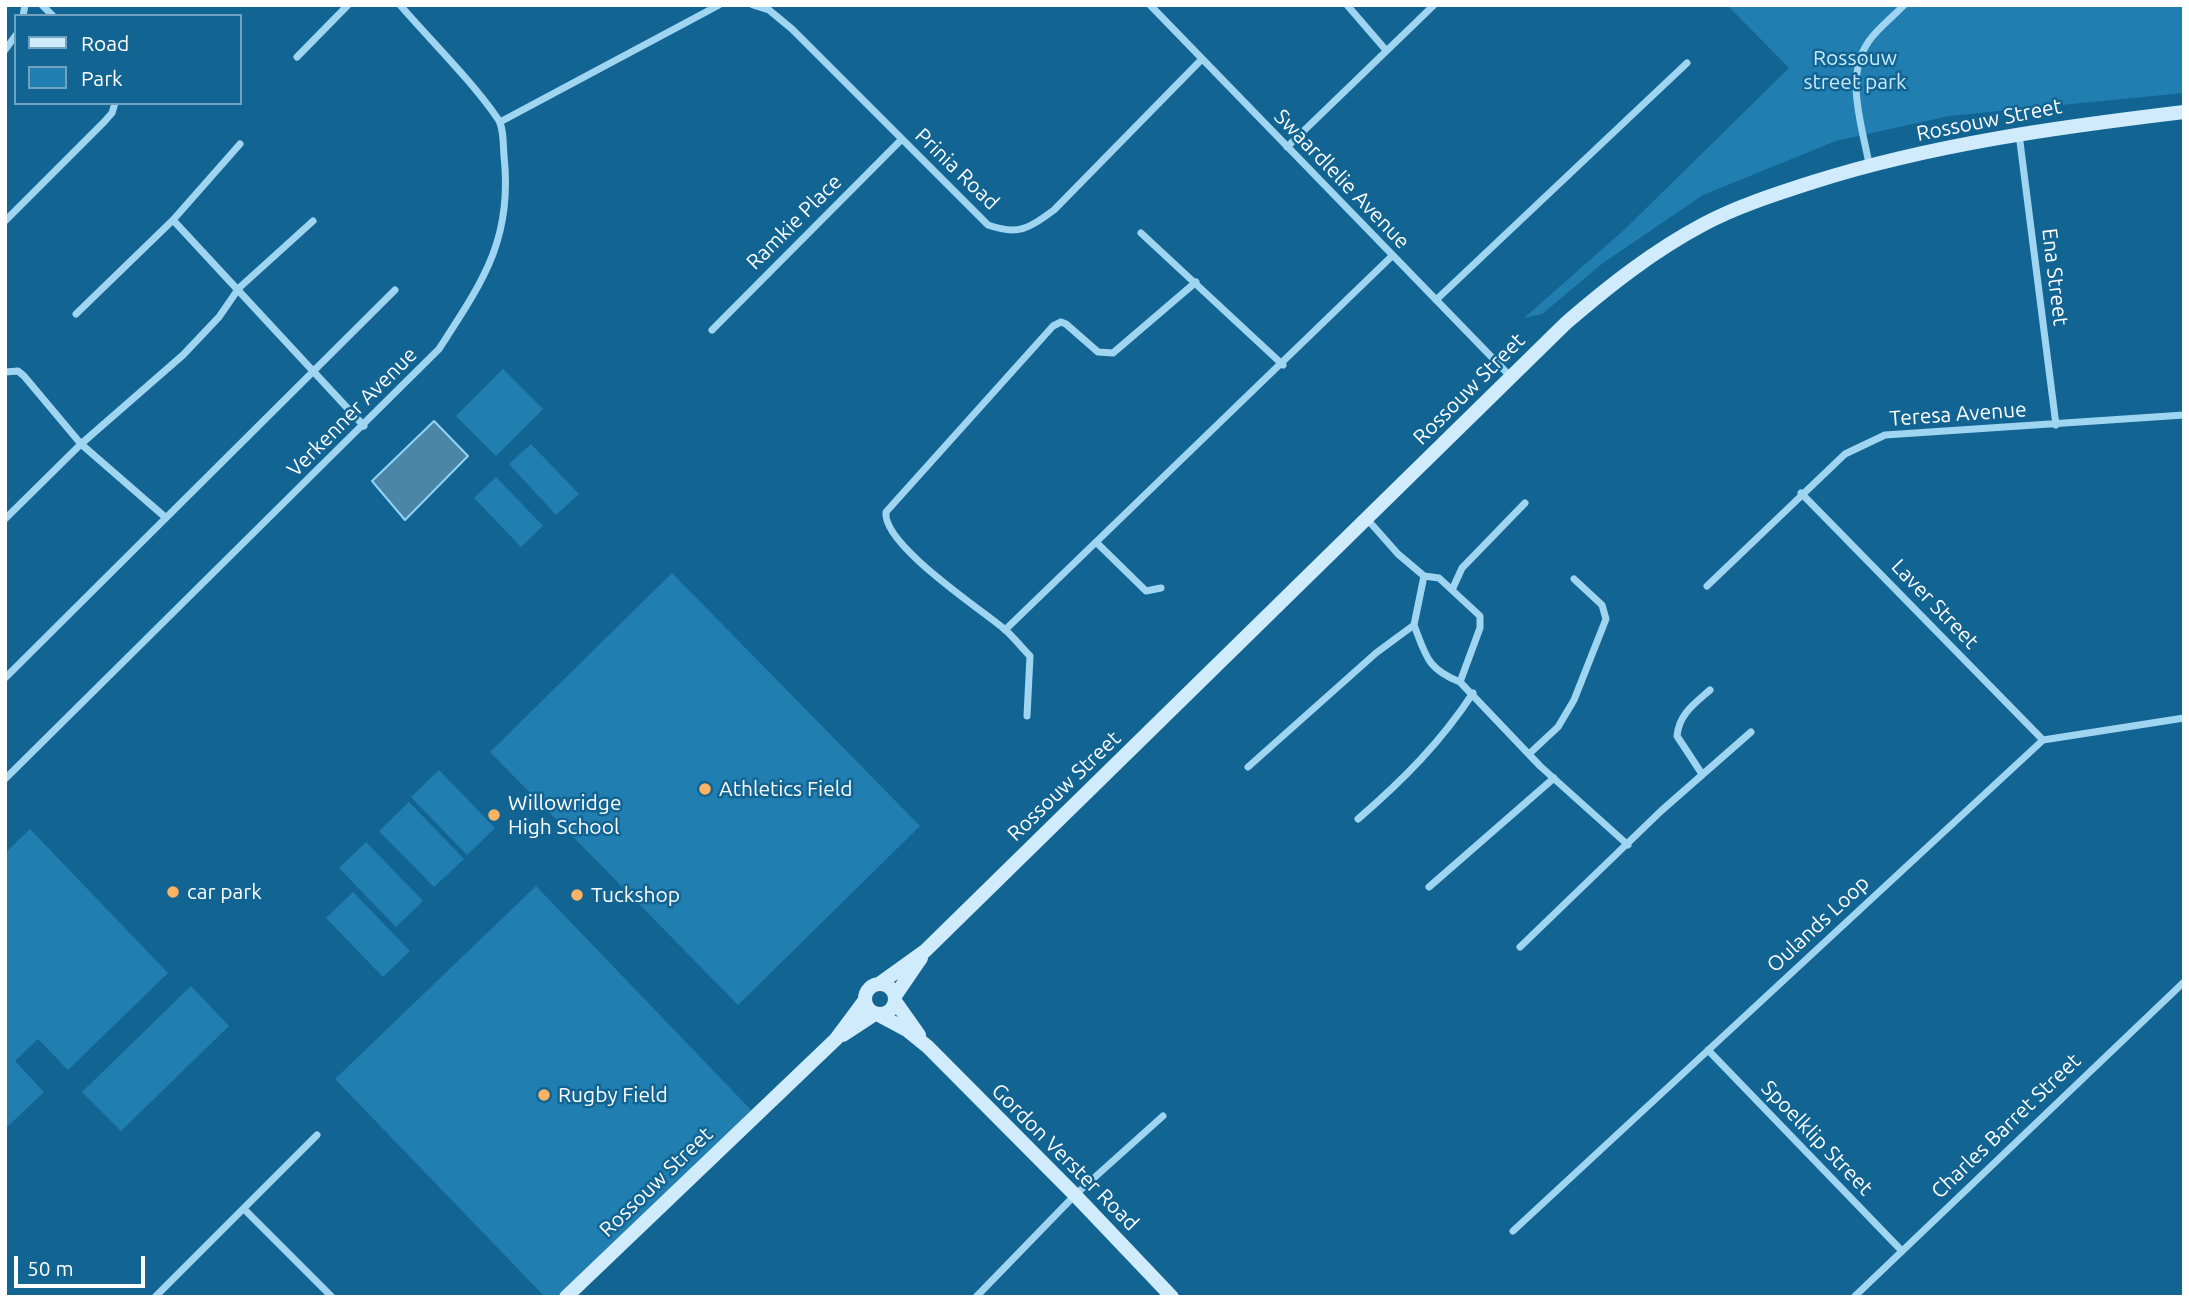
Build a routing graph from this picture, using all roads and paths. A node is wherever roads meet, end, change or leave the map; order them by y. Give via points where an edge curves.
1 (348, 5) edge
2 (400, 5) edge
3 (719, 5) edge
4 (753, 5) edge
5 (1150, 5) edge
6 (1347, 5) edge
7 (1434, 5) edge
8 (1904, 5) edge
9 (1385, 49) junction
10 (297, 57) dead end
11 (1202, 58) junction
12 (1687, 63) dead end
13 (114, 105) edge
14 (2184, 112) edge
15 (500, 122) junction
16 (2018, 133) junction
17 (901, 140) junction
18 (240, 144) dead end
19 (1287, 147) junction
20 (1869, 164) junction
21 (5, 220) edge
22 (173, 220) junction
23 (313, 221) dead end
24 (1141, 233) dead end
25 (1392, 256) junction
26 (1196, 282) junction
27 (239, 288) junction
28 (396, 290) dead end
29 (1436, 300) junction
30 (76, 314) dead end
31 (712, 330) dead end
32 (1283, 365) junction
33 (5, 372) edge
34 (315, 372) junction
35 (1510, 376) junction
36 (2184, 415) edge
37 (2056, 425) junction
38 (364, 426) junction
39 (80, 444) junction
40 (1801, 493) junction
41 (1525, 503) dead end
42 (165, 517) junction
43 (5, 519) edge
44 (1367, 519) junction
45 (1097, 543) junction
46 (1424, 576) junction
47 (1574, 579) dead end
48 (1707, 586) dead end
49 (1161, 588) dead end
50 (1452, 590) junction
51 (1414, 625) junction
52 (1005, 629) junction
53 (5, 678) edge
54 (1460, 682) junction
55 (1710, 690) dead end
56 (1473, 693) junction
57 (1027, 716) dead end
58 (2184, 718) edge
59 (1751, 732) dead end
60 (2043, 740) junction
61 (1529, 754) junction
62 (1248, 767) dead end
63 (1702, 774) junction
64 (1554, 778) junction
65 (5, 779) edge
66 (1359, 819) dead end
67 (1628, 845) junction
68 (1429, 887) dead end
69 (1520, 947) dead end
70 (925, 951) junction
71 (2184, 982) edge
72 (878, 984) junction
73 (895, 999) junction
74 (865, 1000) junction
75 (877, 1014) junction
76 (836, 1039) junction
77 (928, 1047) junction
78 (1708, 1050) junction
79 (1163, 1116) dead end
80 (317, 1135) dead end
81 (1075, 1195) junction
82 (244, 1209) junction
83 (1513, 1231) dead end
84 (1901, 1250) junction
85 (156, 1297) edge
86 (332, 1297) edge
87 (566, 1297) edge
88 (976, 1297) edge
89 (1172, 1297) edge
90 (1854, 1297) edge

1 - 10 street
2 - 15 street
3 - 15 street
4 - 17 street, Prinia Road via 769,10 792,29
5 - 11 street, Swaardlelie Avenue
6 - 9 street
7 - 9 street
8 - 20 street via 1870,40 1859,60 1856,83
9 - 19 street
11 - 17 street, Prinia Road via 1054,210 1020,230 988,225
11 - 19 street, Swaardlelie Avenue
12 - 29 street
13 - 21 street via 104,122
14 - 16 main road, Rossouw Street
15 - 38 street, Verkenner Avenue via 508,192 496,249 439,349
16 - 20 main road, Rossouw Street
16 - 37 street, Ena Street
17 - 31 street, Ramkie Place
18 - 22 street
19 - 25 street, Swaardlelie Avenue
20 - 35 main road, Rossouw Street via 1759,199 1668,244 1591,301
22 - 27 street
22 - 30 street
23 - 27 street
24 - 26 street
25 - 29 street, Swaardlelie Avenue
25 - 32 street
26 - 32 street
26 - 52 street via 1113,353 1098,352 1066,324 1053,326 886,512 887,526 937,579
27 - 34 street
27 - 39 street via 183,355
28 - 34 street
29 - 35 street, Swaardlelie Avenue
32 - 45 street
33 - 39 street via 18,371 24,376
34 - 38 street
34 - 42 street
35 - 44 main road, Rossouw Street
36 - 37 street, Teresa Avenue
37 - 40 street, Teresa Avenue via 1885,435 1845,454
38 - 65 street, Verkenner Avenue
39 - 42 street
39 - 43 street
40 - 48 street, Teresa Avenue
40 - 60 street, Laver Street
41 - 50 street via 1462,568
42 - 53 street
44 - 46 street
44 - 70 main road, Rossouw Street
45 - 49 street via 1146,590
45 - 52 street
46 - 50 street via 1439,579
46 - 51 street
47 - 61 street via 1602,605 1606,619 1574,701 1558,727
50 - 54 street via 1474,608 1480,622
51 - 54 street via 1432,666
51 - 62 street
52 - 57 street via 1030,656
54 - 56 street
55 - 63 street via 1685,713 1677,736
56 - 61 street
56 - 66 street via 1425,758
58 - 60 street
59 - 63 street
60 - 78 street, Oulands Loop
61 - 64 street
63 - 67 street
64 - 67 street
64 - 68 street
67 - 69 street
70 - 72 main road, Rossouw Street
70 - 73 main road, Rossouw Street
71 - 84 street, Charles Barret Street
72 - 73 main road via 887,985
72 - 74 main road via 870,987
73 - 75 main road via 888,1012
73 - 77 main road, Gordon Verster Road
74 - 75 main road via 867,1008
74 - 76 main road, Rossouw Street
75 - 76 main road, Rossouw Street
75 - 77 main road, Gordon Verster Road
76 - 87 main road, Rossouw Street
77 - 81 main road, Gordon Verster Road
78 - 83 street, Oulands Loop
78 - 84 street, Spoelklip Street
79 - 81 street
80 - 82 street
81 - 88 street
81 - 89 main road, Gordon Verster Road
82 - 85 street
82 - 86 street
84 - 90 street, Charles Barret Street

